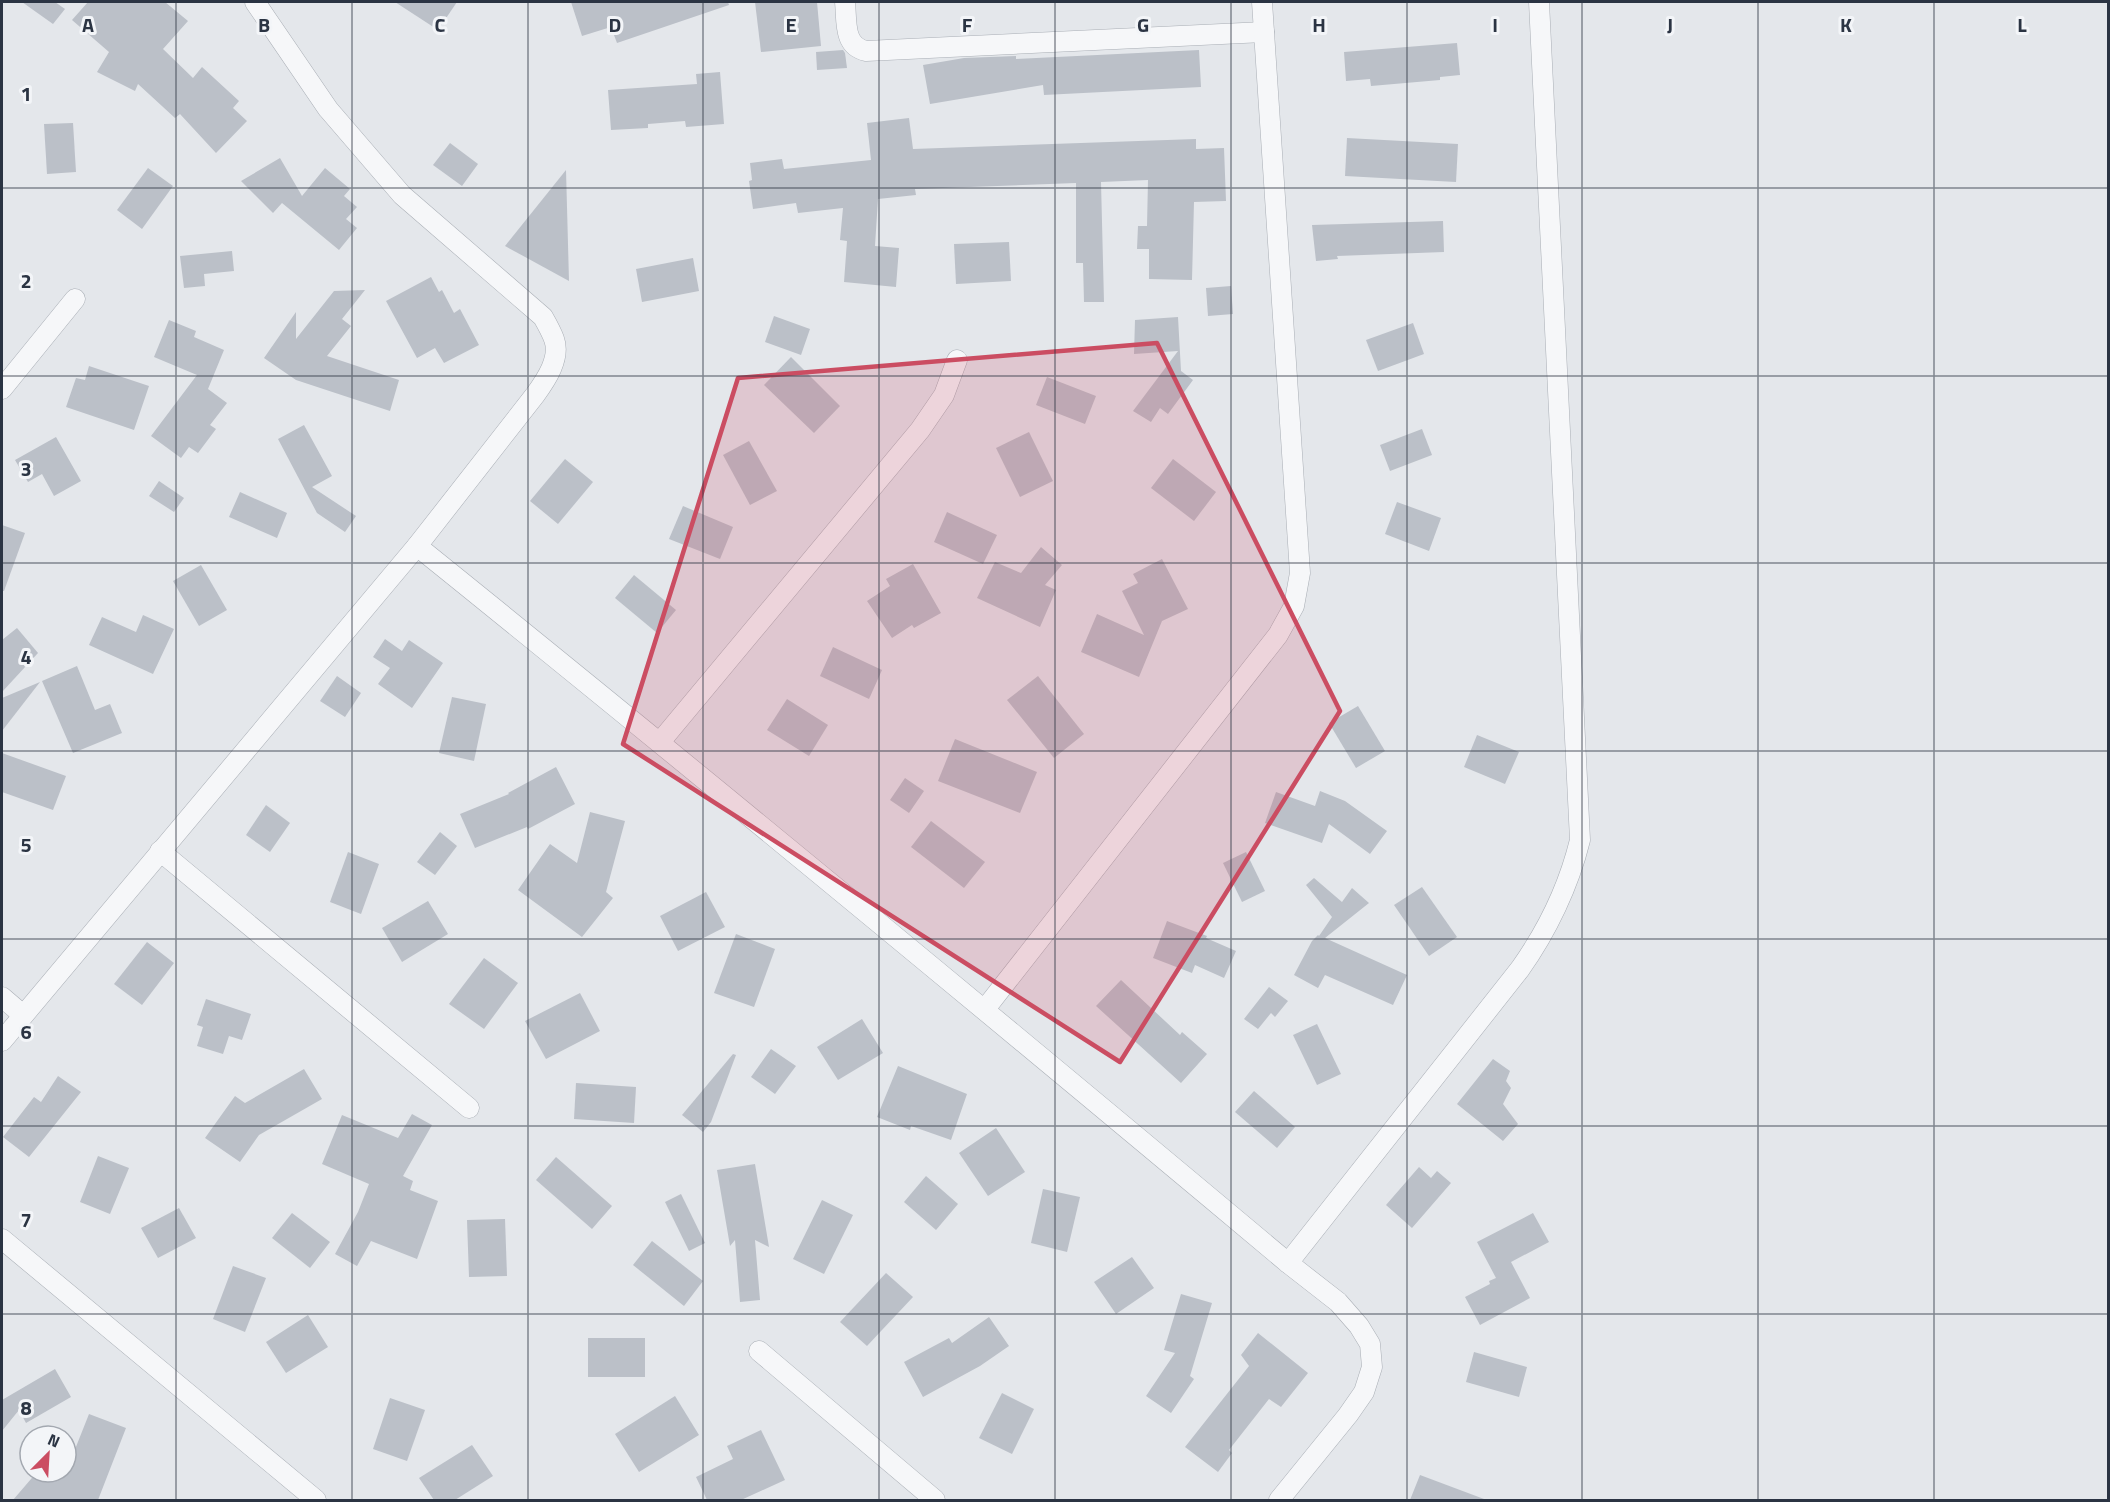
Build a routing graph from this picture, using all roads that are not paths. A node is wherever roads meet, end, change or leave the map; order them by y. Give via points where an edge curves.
1 (255, 2) edge
2 (845, 2) edge
3 (1262, 2) edge
4 (1539, 2) edge
5 (1264, 32) junction
6 (75, 299) dead end
7 (957, 360) dead end
8 (2, 388) edge
9 (417, 546) junction
10 (660, 742) junction
11 (160, 851) junction
12 (2, 997) edge
13 (985, 1009) junction
14 (23, 1015) junction
15 (2, 1041) edge
16 (469, 1108) dead end
17 (2, 1239) edge
18 (1288, 1263) junction
19 (759, 1352) dead end
20 (316, 1500) edge
21 (935, 1500) edge
22 (1279, 1500) edge

1 - 9 street via 328,109 360,148 402,195 543,317 555,341 554,362 536,395
2 - 5 street via 851,43 866,51
3 - 5 street
4 - 18 street via 1581,840 1539,942
5 - 13 street via 1300,573 1294,606 1278,635
6 - 8 street
7 - 10 street via 944,395 920,430
9 - 10 street
9 - 11 street
10 - 13 street
11 - 14 street
11 - 16 street
12 - 14 street
13 - 18 street
14 - 15 street
17 - 20 street
18 - 22 street via 1338,1302 1359,1326 1370,1344 1372,1367 1364,1392 1348,1415
19 - 21 street

